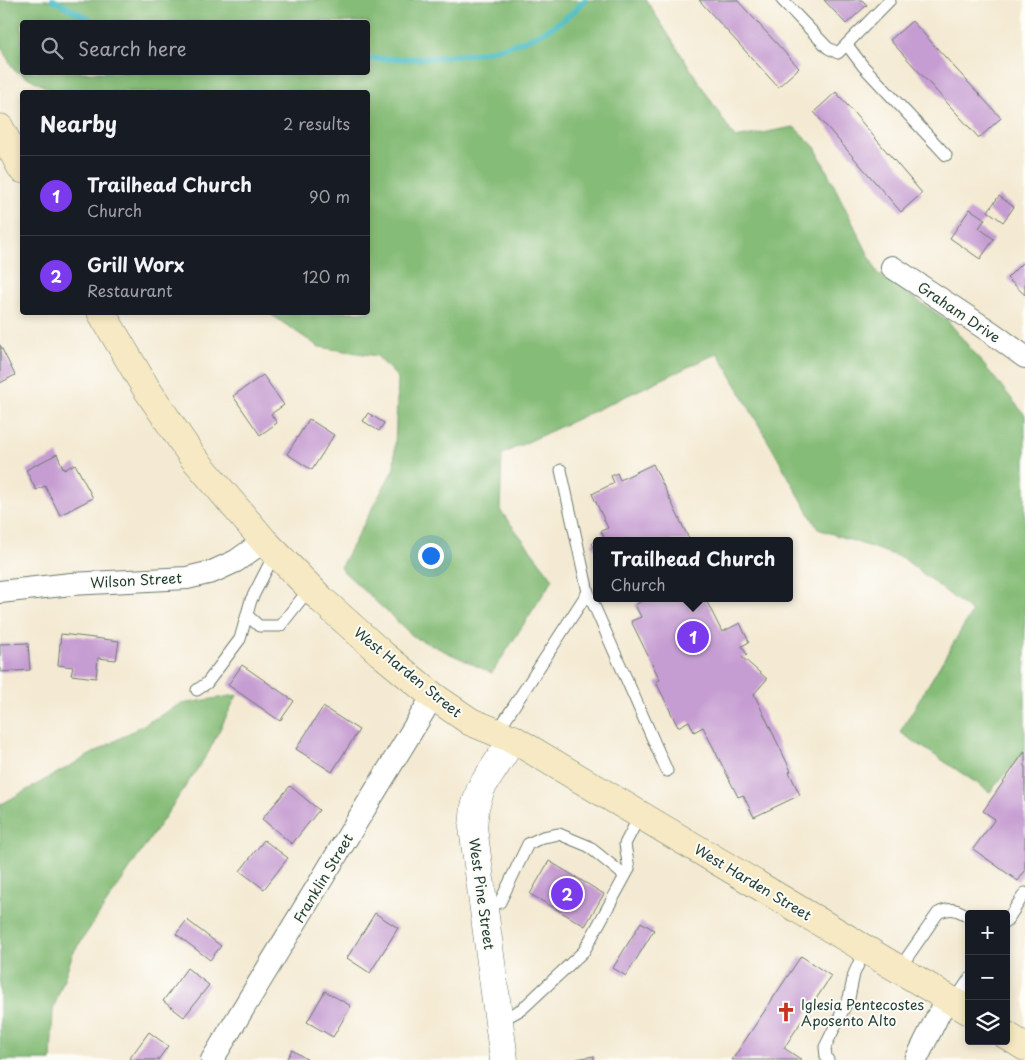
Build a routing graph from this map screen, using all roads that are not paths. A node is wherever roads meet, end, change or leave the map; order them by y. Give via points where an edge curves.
1 (782, 0) edge
2 (890, 0) edge
3 (847, 45) junction
4 (0, 128) edge
5 (946, 156) dead end
6 (20, 165) edge
7 (892, 267) dead end
8 (103, 315) edge
9 (1025, 357) edge
10 (562, 470) dead end
11 (269, 547) junction
12 (310, 588) junction
13 (0, 592) edge
14 (588, 592) junction
15 (247, 615) junction
16 (197, 690) dead end
17 (432, 696) junction
18 (505, 735) junction
19 (667, 771) dead end
20 (640, 814) junction
21 (625, 876) junction
22 (1025, 893) edge
23 (484, 910) junction
24 (965, 914) edge
25 (1010, 916) edge
26 (865, 949) junction
27 (899, 969) junction
28 (960, 997) edge
29 (499, 1022) junction
30 (1010, 1038) edge
31 (1025, 1047) edge
32 (212, 1060) edge
33 (504, 1060) edge
34 (828, 1060) edge
35 (916, 1060) edge

1 - 3 lane via 828,48 838,53
2 - 3 lane
3 - 5 lane
4 - 6 main road
7 - 9 street, Graham Drive
8 - 11 main road, West Harden Street via 146,388 192,456
10 - 14 lane
11 - 12 main road, West Harden Street
11 - 13 street, Wilson Street via 212,572 187,578 71,584
11 - 15 lane
12 - 15 lane via 280,626 259,626
12 - 17 main road, West Harden Street
14 - 18 lane
14 - 19 lane
15 - 16 lane via 240,639 207,683
17 - 18 main road, West Harden Street via 471,722
17 - 32 street, Franklin Street
18 - 20 main road, West Harden Street
18 - 23 street, West Pine Street via 474,807 473,827
20 - 21 lane via 625,844 629,869
20 - 26 main road, West Harden Street
21 - 23 lane via 588,846 559,834 543,837 528,844 500,902
21 - 29 lane via 584,951 522,1009
22 - 25 lane
23 - 29 street, West Pine Street
24 - 27 lane via 948,908 938,913
26 - 27 main road, West Harden Street
26 - 34 lane via 854,974 849,998 825,1047
27 - 28 main road, West Harden Street
28 - 35 street
29 - 33 street, West Pine Street
30 - 31 main road

